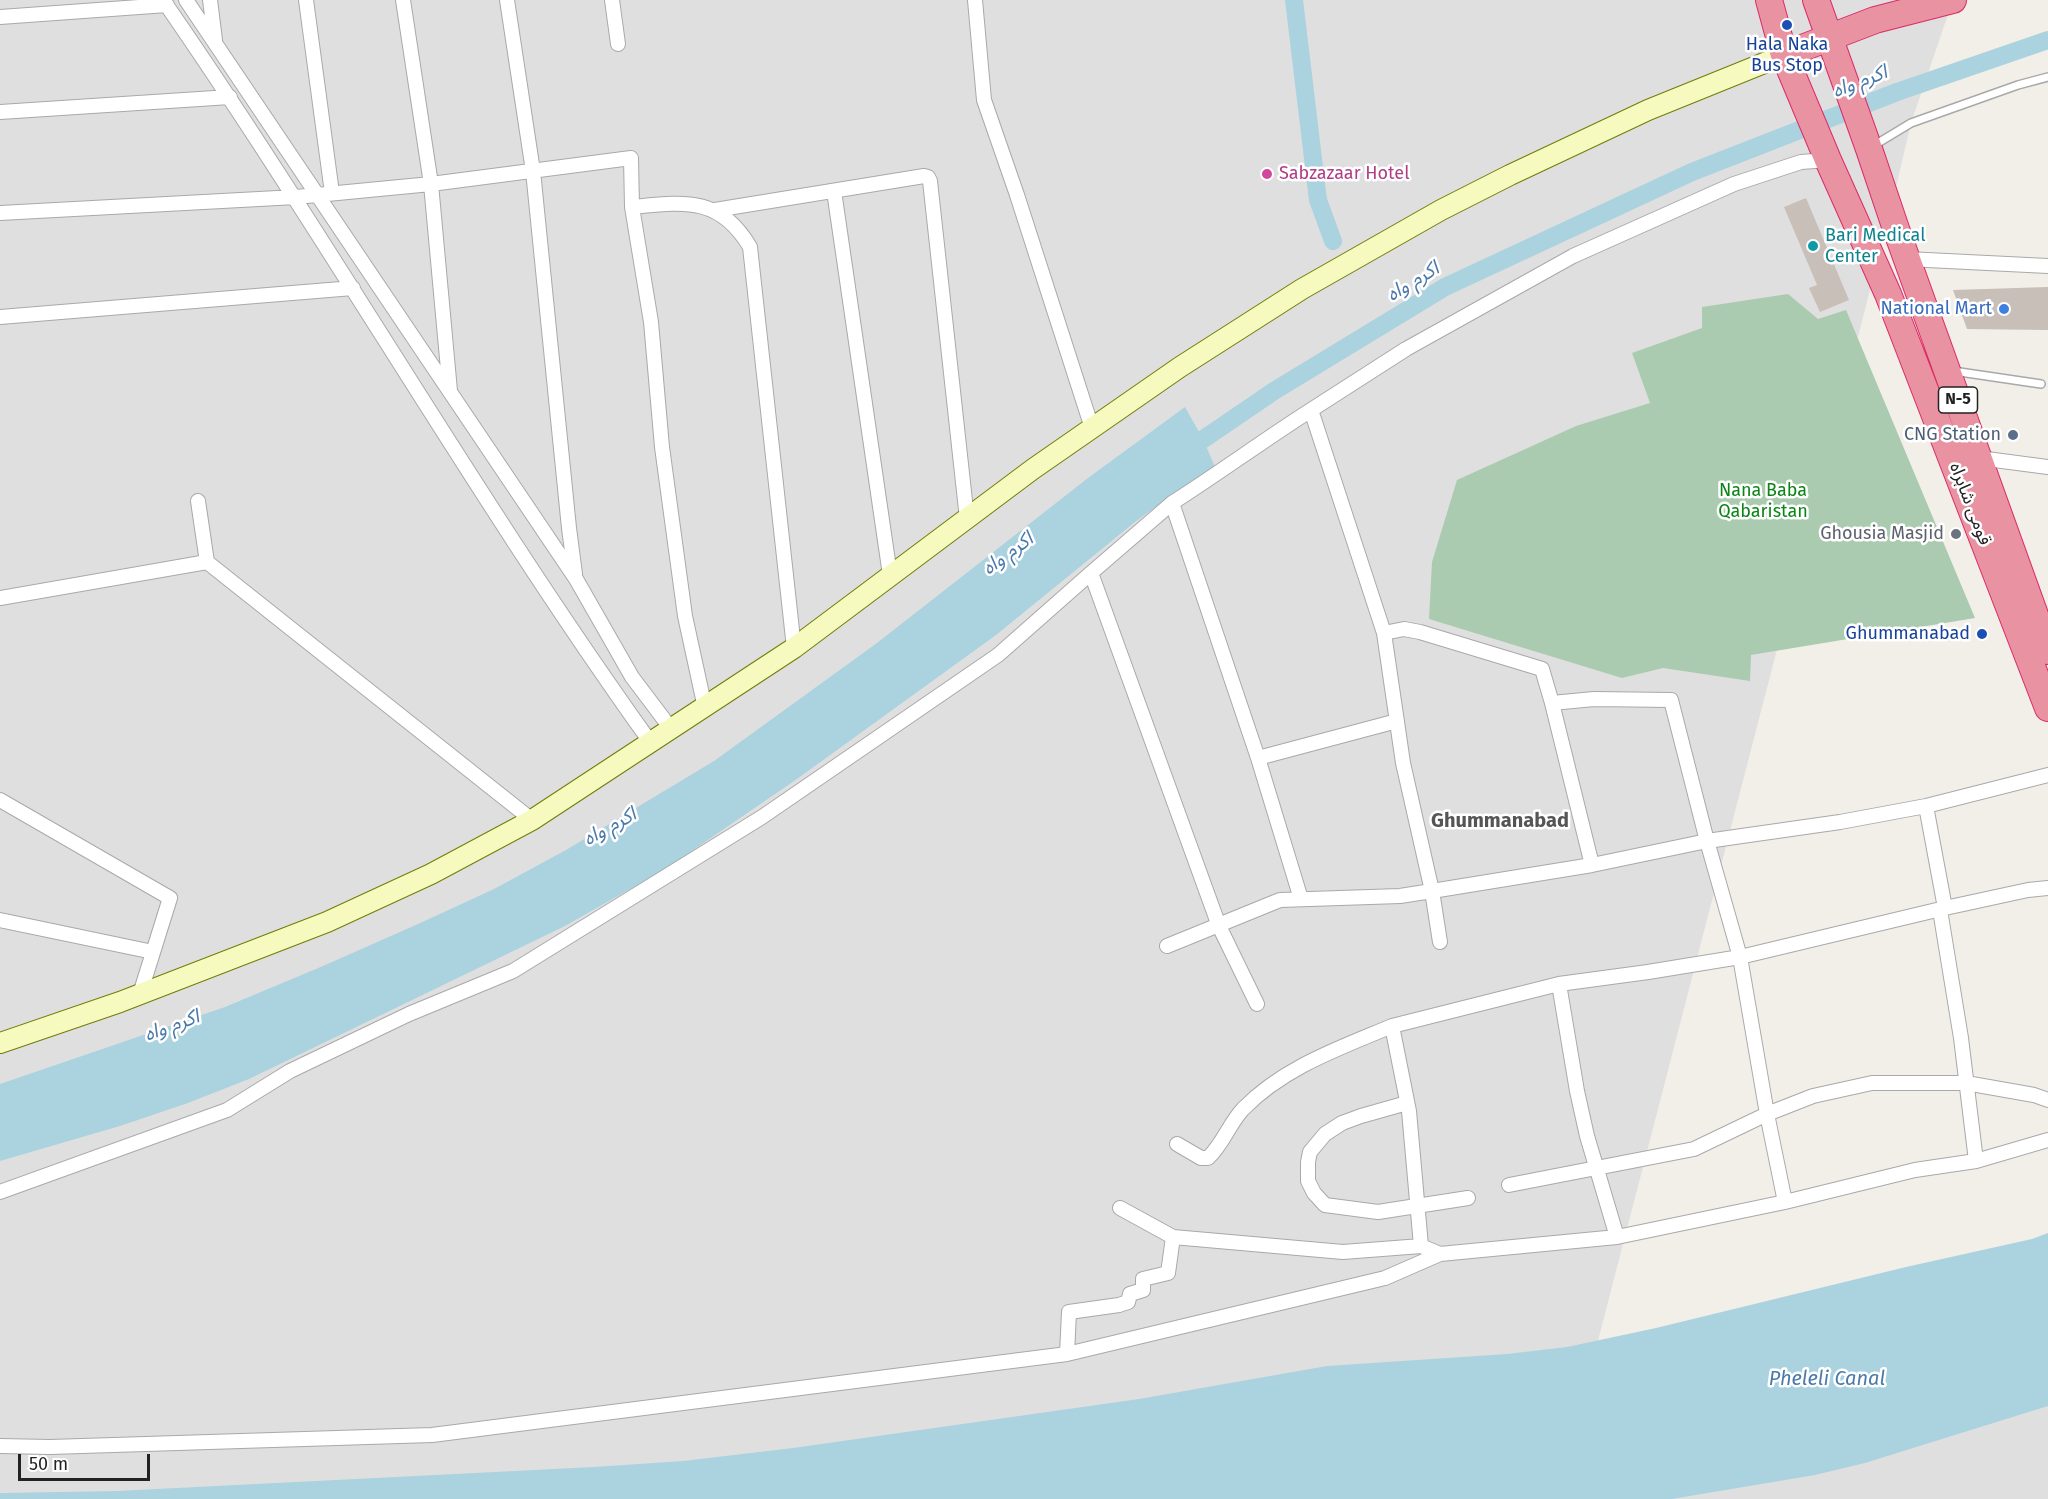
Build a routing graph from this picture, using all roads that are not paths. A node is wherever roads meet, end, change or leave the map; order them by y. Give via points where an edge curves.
1 (186, 0) edge
2 (210, 0) edge
3 (306, 0) edge
4 (403, 0) edge
5 (507, 0) edge
6 (612, 0) edge
7 (975, 0) edge
8 (1769, 0) edge
9 (1816, 0) edge
10 (1953, 0) edge
11 (165, 2) edge
12 (0, 17) edge
13 (1831, 42) junction
14 (618, 44) dead end
15 (216, 45) junction
16 (1784, 55) junction
17 (2048, 77) edge
18 (230, 97) junction
19 (0, 112) edge
20 (1869, 149) junction
21 (1828, 160) junction
22 (533, 171) junction
23 (430, 184) junction
24 (834, 190) junction
25 (332, 193) junction
26 (317, 194) junction
27 (296, 197) junction
28 (632, 207) junction
29 (715, 210) junction
30 (0, 213) edge
31 (1907, 259) junction
32 (2048, 266) edge
33 (353, 288) junction
34 (0, 317) edge
35 (1947, 370) junction
36 (2042, 384) dead end
37 (451, 393) junction
38 (1957, 398) junction
39 (1933, 408) junction
40 (1311, 410) junction
41 (1092, 428) junction
42 (1979, 459) junction
43 (2048, 467) edge
44 (198, 501) dead end
45 (1172, 503) junction
46 (967, 519) junction
47 (207, 562) junction
48 (1091, 573) junction
49 (890, 575) junction
50 (576, 579) junction
51 (0, 598) edge
52 (1384, 633) junction
53 (794, 648) junction
54 (2048, 651) edge
55 (1552, 703) junction
56 (705, 708) junction
57 (2048, 708) edge
58 (1397, 721) junction
59 (672, 730) junction
60 (651, 743) junction
61 (1258, 758) junction
62 (2048, 775) edge
63 (0, 800) edge
64 (1926, 806) junction
65 (532, 820) junction
66 (1707, 841) junction
67 (1592, 865) junction
68 (2048, 888) edge
69 (1432, 891) junction
70 (1301, 899) junction
71 (1942, 909) junction
72 (0, 920) edge
73 (1219, 926) junction
74 (1440, 942) dead end
75 (1167, 946) dead end
76 (153, 952) junction
77 (1740, 957) junction
78 (1559, 984) junction
79 (140, 994) junction
80 (1257, 1004) dead end
81 (1392, 1026) junction
82 (0, 1043) edge
83 (1966, 1083) junction
84 (2048, 1100) edge
85 (1407, 1103) junction
86 (1767, 1113) junction
87 (2048, 1140) edge
88 (1178, 1144) dead end
89 (1976, 1161) junction
90 (1597, 1168) junction
91 (1509, 1185) dead end
92 (0, 1192) edge
93 (1468, 1198) dead end
94 (1785, 1202) junction
95 (1418, 1206) junction
96 (1120, 1208) dead end
97 (1173, 1237) junction
98 (1617, 1237) junction
99 (1421, 1246) junction
100 (1440, 1254) junction
101 (1067, 1354) junction
102 (0, 1446) edge

1 - 15 street
2 - 15 street
3 - 25 street
4 - 23 street
5 - 22 street
6 - 14 street
7 - 41 street via 984,100
8 - 16 highway, قومی شاہراہ / N-5
9 - 13 highway, قومی شاہراہ / N-5
10 - 13 highway via 1875,20
11 - 12 street
11 - 18 street
13 - 16 highway
13 - 20 highway, قومی شاہراہ / N-5
15 - 26 street
16 - 21 highway, قومی شاہراہ / N-5
16 - 41 street via 1648,110 1441,210 1302,289
17 - 20 lane via 1911,123
18 - 19 street
18 - 27 street
20 - 31 highway, قومی شاہراہ / N-5
21 - 39 highway, قومی شاہراہ / N-5 via 1888,294
21 - 40 street via 1801,162 1734,184 1573,256 1406,349
22 - 23 street
22 - 28 street via 631,158
22 - 50 street
23 - 25 street
23 - 37 street
24 - 29 street
24 - 46 street via 924,176 930,181
24 - 49 street
25 - 26 street
26 - 27 street
26 - 37 street
27 - 30 street
27 - 33 street
28 - 29 street via 678,202
28 - 56 street via 651,322 662,447 685,616
29 - 53 street via 739,229 750,247
31 - 32 street
31 - 35 highway, قومی شاہراہ / N-5
33 - 34 street
33 - 60 street via 466,468
35 - 36 lane
35 - 38 highway, قومی شاہراہ / N-5
37 - 50 street
38 - 39 highway
38 - 42 highway, قومی شاہراہ / N-5
39 - 57 highway, قومی شاہراہ / N-5
40 - 45 street
40 - 52 street
41 - 46 street
42 - 43 street
42 - 54 highway, قومی شاہراہ / N-5
44 - 47 street
45 - 48 street
45 - 61 street
46 - 49 street
47 - 51 street
47 - 65 street
48 - 73 street
48 - 92 street via 998,655 959,682 762,817 513,971 409,1014 300,1066 227,1110
49 - 53 street
50 - 59 street via 632,677
52 - 55 street via 1404,629 1420,632 1542,669
52 - 58 street
53 - 56 street
55 - 66 street via 1671,700
55 - 67 street
56 - 59 street
58 - 61 street
58 - 69 street
59 - 60 street
60 - 65 street
61 - 70 street
62 - 64 street
63 - 76 street via 170,898
64 - 66 street
64 - 71 street
65 - 79 street via 431,874 327,922
66 - 67 street
66 - 77 street
67 - 69 street
68 - 71 street
69 - 70 street via 1400,896
69 - 74 street
70 - 73 street via 1280,900
71 - 77 street
71 - 83 street
72 - 76 street
73 - 75 street
73 - 80 street
76 - 79 street
77 - 78 street
77 - 86 street
78 - 81 street
78 - 90 street via 1577,1091
79 - 82 street
81 - 85 street
81 - 88 street via 1310,1060 1272,1086 1243,1109 1208,1158
83 - 84 street
83 - 86 street via 1872,1083 1813,1096
83 - 89 street
85 - 95 street
85 - 95 street via 1361,1116 1325,1134 1310,1152 1308,1181 1325,1205 1378,1212
86 - 90 street via 1694,1149
86 - 94 street
87 - 89 street
89 - 94 street via 1915,1170
90 - 91 street
90 - 98 street
93 - 95 street
94 - 98 street
95 - 99 street
96 - 97 street
97 - 99 street via 1343,1252
97 - 101 street via 1168,1273 1143,1278 1143,1290 1130,1294 1128,1302 1069,1312
98 - 100 street
99 - 100 street
100 - 101 street via 1385,1278
101 - 102 street via 432,1434

